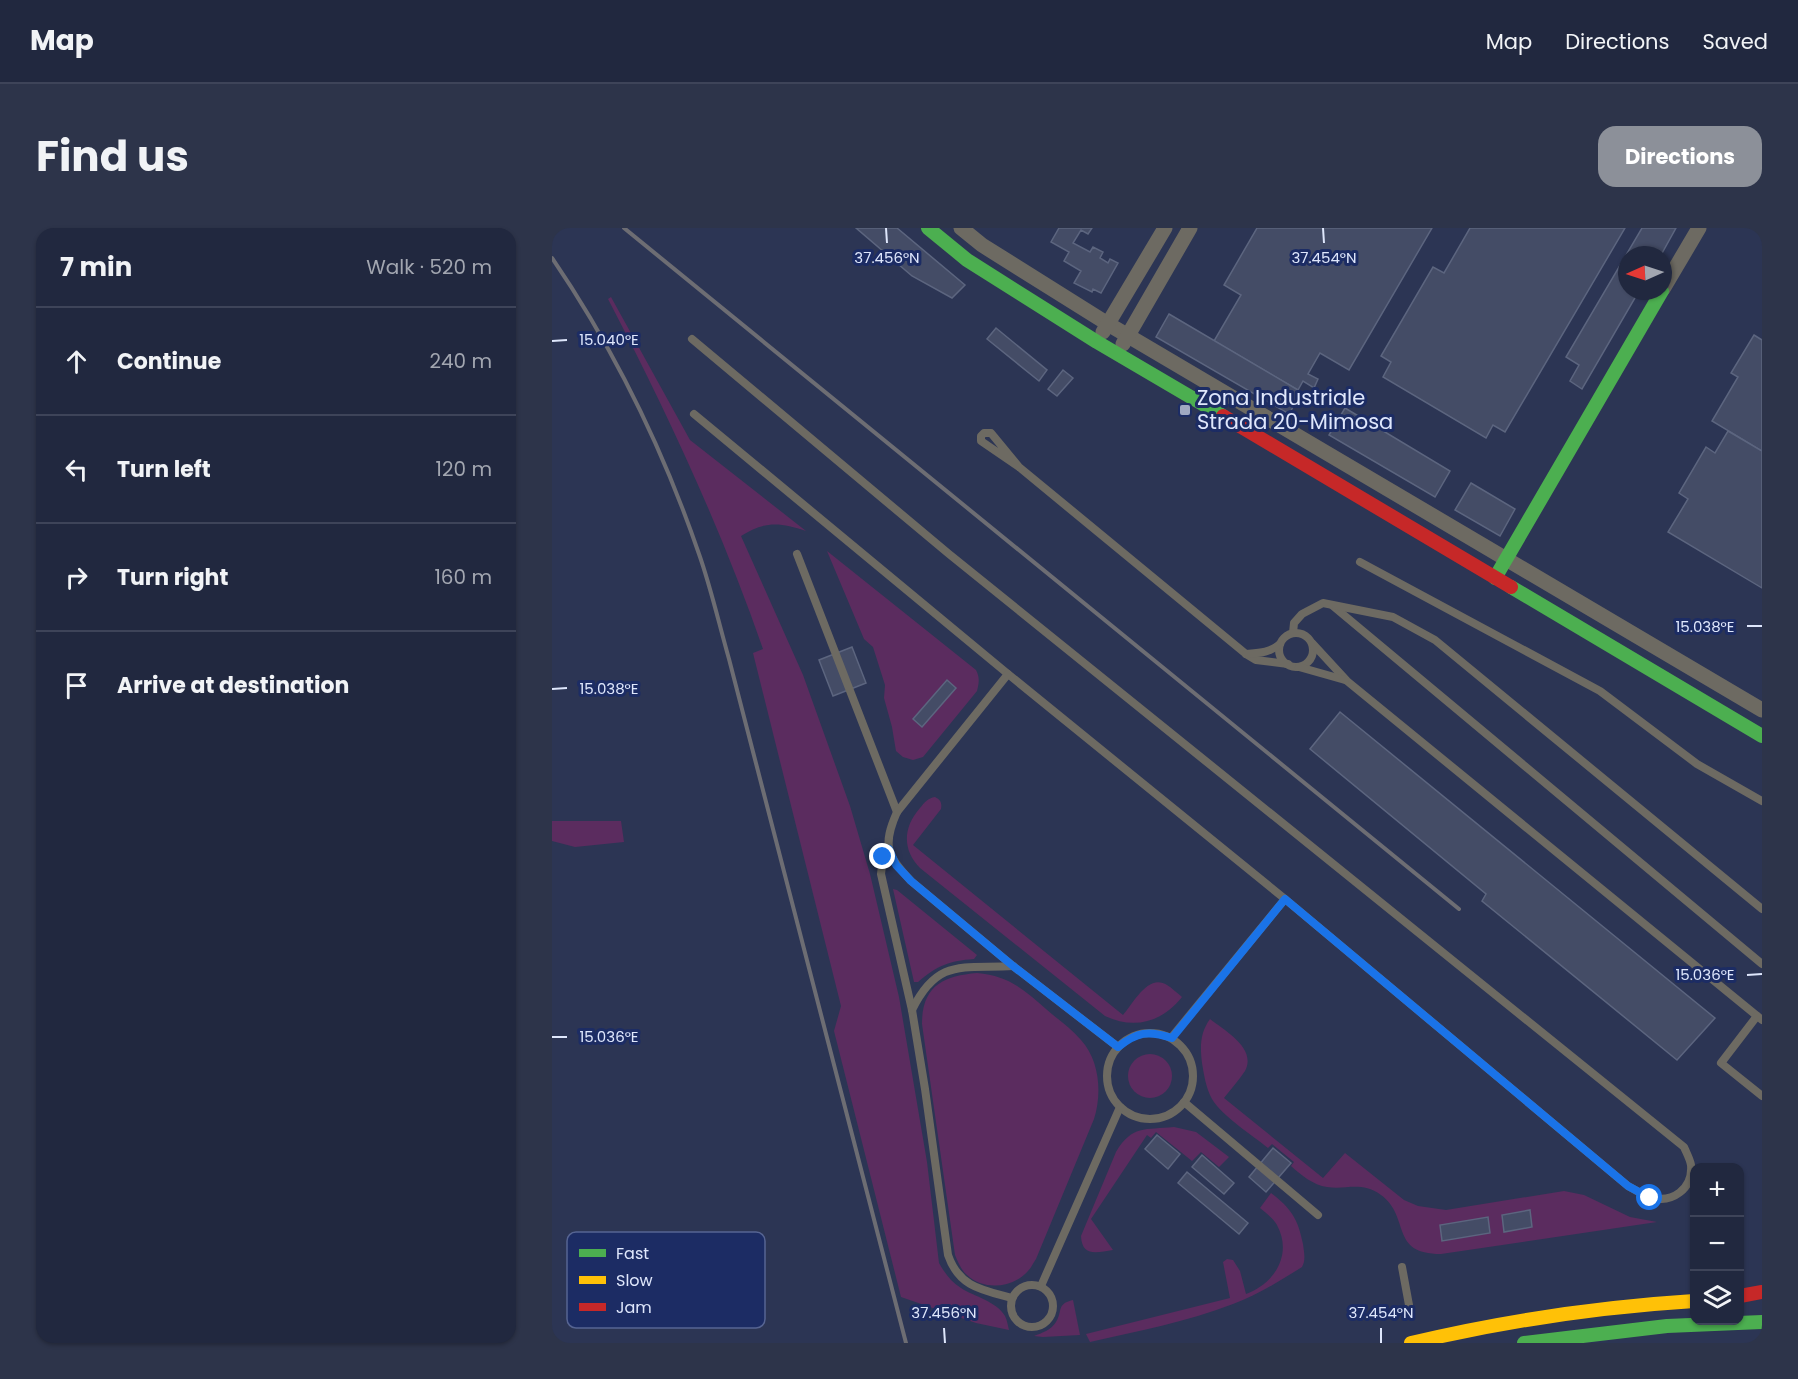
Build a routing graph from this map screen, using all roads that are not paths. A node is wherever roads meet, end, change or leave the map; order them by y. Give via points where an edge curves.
1 (928, 228) edge
2 (961, 228) edge
3 (1165, 228) edge
4 (1190, 228) edge
5 (1699, 228) edge
6 (1140, 270) junction
7 (1672, 273) edge
8 (1158, 281) junction
9 (1656, 300) edge
10 (1108, 324) junction
11 (1127, 336) junction
12 (692, 339) dead end
13 (1097, 342) junction
14 (1117, 354) junction
15 (1213, 387) junction
16 (1203, 405) junction
17 (694, 414) dead end
18 (1297, 436) junction
19 (1286, 454) junction
20 (1018, 467) junction
21 (796, 554) dead end
22 (1506, 559) junction
23 (1360, 562) dead end
24 (1495, 578) junction
25 (1332, 605) junction
26 (1293, 633) junction
27 (1312, 643) junction
28 (1280, 644) junction
29 (1246, 654) junction
30 (1288, 664) junction
31 (1299, 667) junction
32 (1008, 674) junction
33 (1347, 681) junction
34 (1762, 710) edge
35 (1762, 735) edge
36 (1762, 801) edge
37 (897, 812) junction
38 (889, 849) junction
39 (1285, 899) junction
40 (1762, 909) edge
41 (1762, 964) edge
42 (1013, 966) junction
43 (912, 1010) junction
44 (1760, 1018) edge
45 (1172, 1038) junction
46 (1118, 1047) junction
47 (1762, 1096) edge
48 (1184, 1102) junction
49 (1120, 1107) junction
50 (1318, 1215) dead end
51 (1402, 1267) dead end
52 (1041, 1286) junction
53 (1762, 1292) edge
54 (1744, 1295) edge
55 (1012, 1298) junction
56 (1744, 1300) edge
57 (1762, 1300) edge
58 (1690, 1301) edge
59 (1409, 1305) dead end
60 (1762, 1322) edge
61 (1411, 1343) edge
62 (1524, 1343) edge

1 - 13 main road via 967,260
2 - 10 street
3 - 6 street
4 - 8 street
5 - 7 street
6 - 8 street
6 - 10 street
8 - 11 street
9 - 22 main road
10 - 11 street
10 - 13 street
11 - 14 street
11 - 15 street
12 - 39 lane via 949,554 1684,1147 1691,1163 1691,1176 1683,1191 1670,1199 1650,1198 1628,1186
13 - 14 main road
14 - 16 main road
15 - 16 street
15 - 18 street
16 - 19 main road
17 - 32 lane
18 - 19 street
18 - 22 street
19 - 24 main road
20 - 20 lane via 991,433 981,436 981,441
20 - 29 lane
21 - 37 lane
22 - 24 main road
22 - 34 street
23 - 36 lane via 1600,691 1697,764
24 - 35 main road
25 - 26 lane via 1323,603 1302,614 1294,623
25 - 40 lane via 1393,617 1436,640
25 - 41 lane
26 - 27 lane via 1304,635
26 - 28 lane
27 - 31 lane via 1309,661
27 - 33 lane
28 - 29 lane via 1263,653
28 - 30 lane via 1280,655
29 - 30 lane via 1256,660
30 - 31 lane
31 - 33 lane
32 - 37 lane
32 - 39 lane
33 - 44 lane
37 - 38 lane via 888,832
38 - 42 lane via 896,865 911,881
38 - 43 lane via 883,857 882,874
39 - 45 lane
42 - 43 lane via 954,968 929,983
42 - 46 lane
43 - 55 lane via 948,1255 957,1274 966,1282
44 - 47 lane via 1721,1063
45 - 46 lane via 1143,1033
45 - 48 lane via 1183,1047 1193,1075
46 - 49 lane via 1107,1077
48 - 49 lane via 1170,1114 1153,1119 1135,1116
48 - 50 lane
49 - 52 lane
51 - 59 lane
52 - 55 lane via 1024,1286
52 - 55 lane via 1050,1294 1052,1315 1035,1328 1015,1319 1010,1310
53 - 54 main road
56 - 57 main road
58 - 61 main road via 1538,1317
60 - 62 main road via 1667,1326

